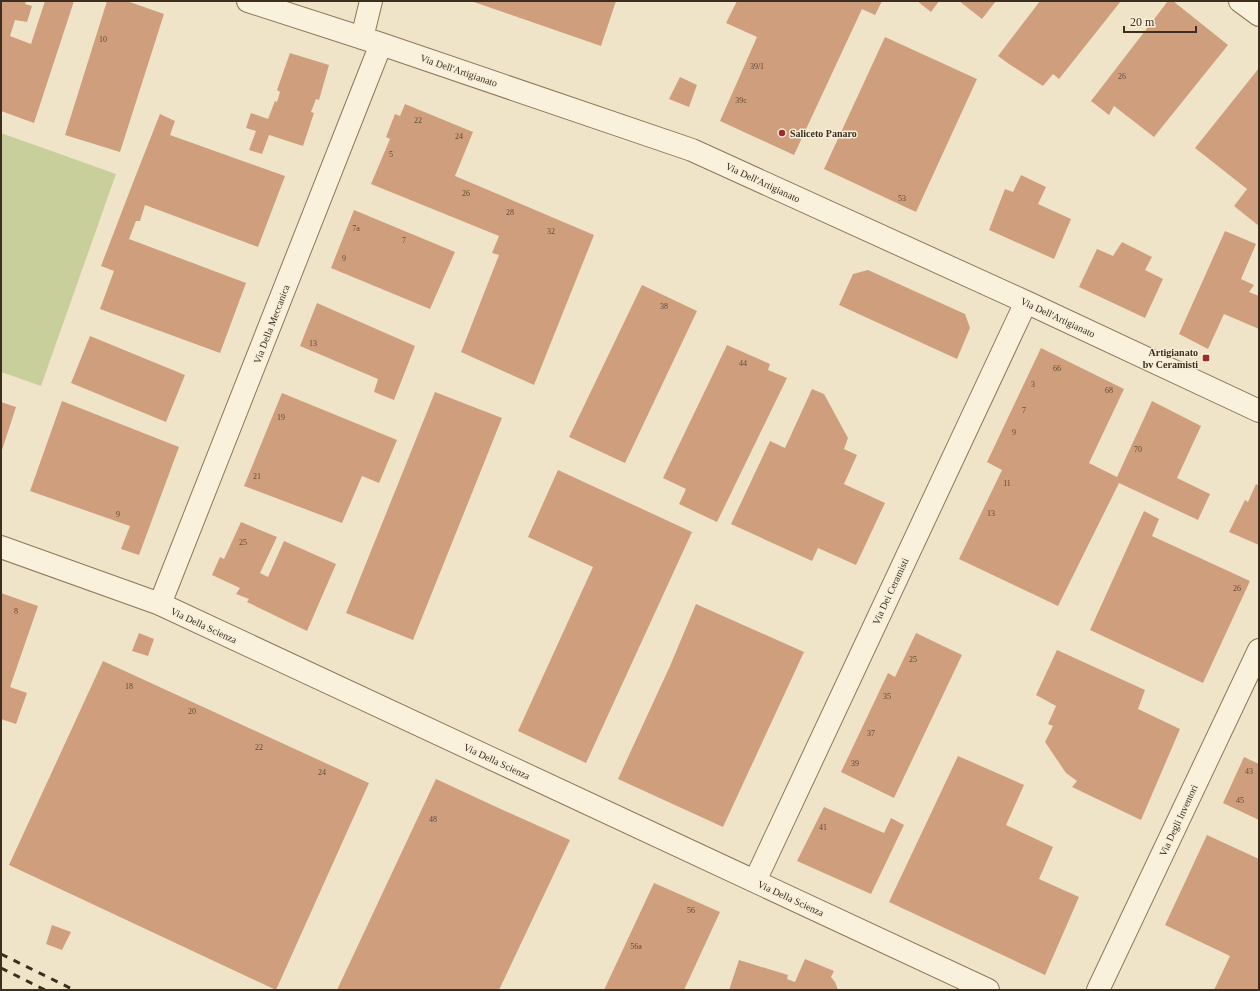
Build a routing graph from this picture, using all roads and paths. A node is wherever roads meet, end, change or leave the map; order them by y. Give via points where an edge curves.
1 (248, 1) edge
2 (371, 1) edge
3 (1240, 1) edge
4 (1259, 16) edge
5 (372, 41) junction
6 (1026, 302) junction
7 (1259, 410) edge
8 (1, 547) edge
9 (160, 604) junction
10 (1259, 650) edge
11 (755, 881) junction
12 (988, 990) edge
13 (1098, 990) edge

1 - 5 street, Via Dell'Artigianato
2 - 5 street, Via Della Meccanica
3 - 4 street
5 - 6 street, Via Dell'Artigianato via 692,150
5 - 9 street, Via Della Meccanica
6 - 7 street, Via Dell'Artigianato
6 - 11 street, Via Dei Ceramisti
8 - 9 street, Via Della Scienza
9 - 11 street, Via Della Scienza
10 - 13 street, Via Degli Inventori
11 - 12 street, Via Della Scienza

